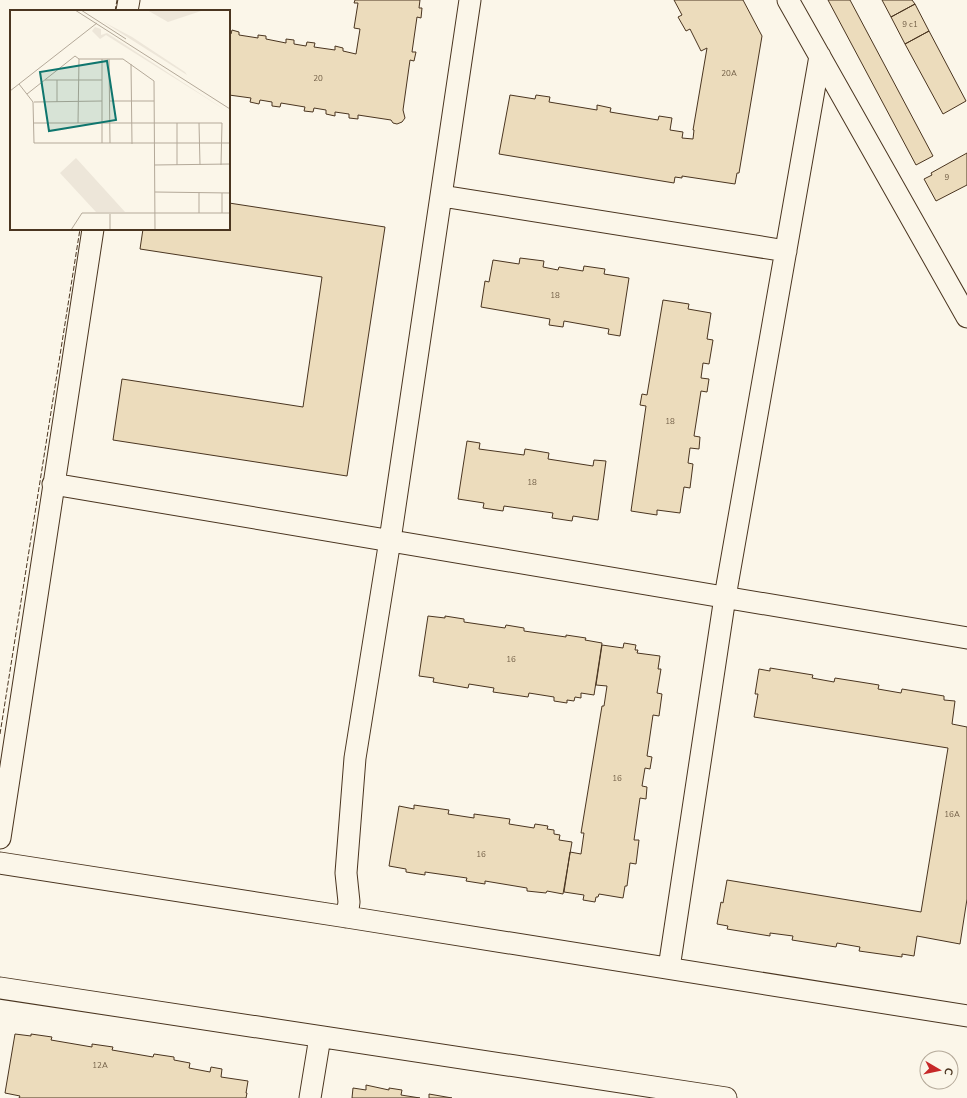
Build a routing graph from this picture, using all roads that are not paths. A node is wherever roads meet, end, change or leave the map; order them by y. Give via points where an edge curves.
1 (129, 0) edge
2 (470, 0) edge
3 (788, 0) edge
4 (127, 10) edge
5 (820, 56) junction
6 (442, 196) junction
7 (93, 230) edge
8 (786, 251) junction
9 (967, 317) edge
10 (53, 484) junction
11 (390, 540) junction
12 (726, 597) junction
13 (967, 638) edge
14 (0, 838) edge
15 (0, 863) edge
16 (347, 916) junction
17 (670, 968) junction
18 (0, 988) edge
19 (967, 1016) edge
20 (320, 1037) junction
21 (310, 1098) edge
22 (726, 1098) edge

1 - 4 street
2 - 6 street
3 - 5 street
5 - 8 street
5 - 9 street
6 - 8 street
6 - 11 street
7 - 10 street
8 - 12 street
10 - 11 street
10 - 14 street
11 - 12 street
11 - 16 street via 355,758 346,873 349,902
12 - 13 street
12 - 17 street
15 - 16 street
16 - 17 street
17 - 19 street
18 - 20 street
20 - 21 street
20 - 22 street

